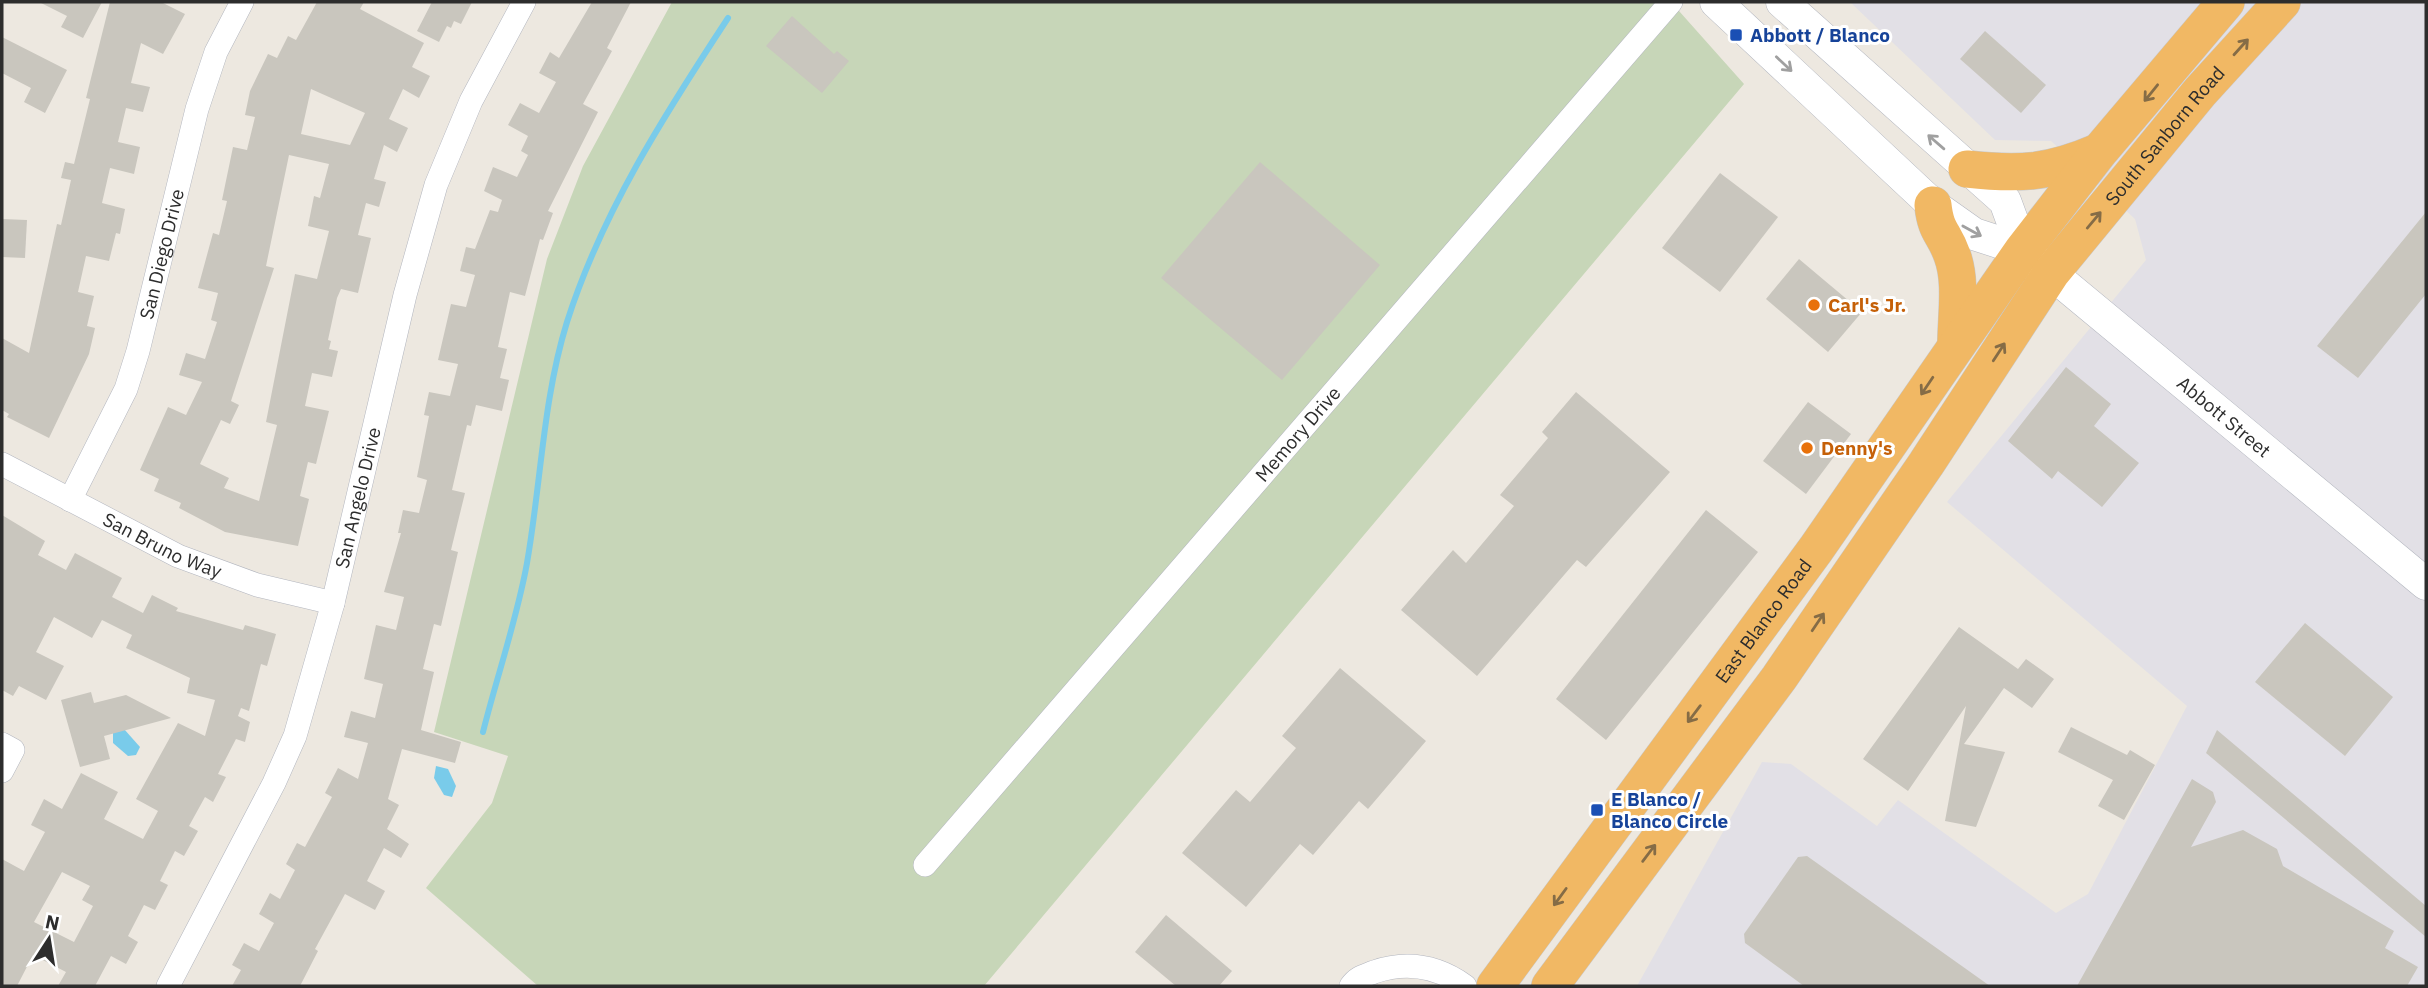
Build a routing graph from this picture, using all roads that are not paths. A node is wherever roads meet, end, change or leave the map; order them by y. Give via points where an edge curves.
1 (242, 2) edge
2 (524, 2) edge
3 (1671, 2) edge
4 (1716, 2) edge
5 (1782, 2) edge
6 (2226, 2) edge
7 (2282, 2) edge
8 (2099, 152) junction
9 (1967, 169) junction
10 (1933, 205) junction
11 (2023, 250) junction
12 (2051, 273) junction
13 (1956, 343) junction
14 (2, 464) edge
15 (70, 500) junction
16 (2426, 584) edge
17 (333, 603) junction
18 (2, 744) edge
19 (2, 771) edge
20 (925, 865) dead end
21 (167, 986) edge
22 (1351, 986) edge
23 (1465, 986) edge
24 (1495, 986) edge
25 (1550, 986) edge

1 - 15 street, San Diego Drive via 216,52 197,109 126,389
2 - 17 street, San Angelo Drive via 471,101 432,195
3 - 20 street, Memory Drive
4 -> 10 main road, Abbott Street
9 -> 5 main road
6 -> 8 highway, South Sanborn Road
12 -> 7 highway, South Sanborn Road via 2200,92
8 - 9 highway via 2060,168 2011,174
8 - 11 highway, South Sanborn Road
9 - 11 main road via 2005,201
10 -> 11 main road, Abbott Street via 1974,234
10 - 13 highway via 1935,226 1952,255 1957,278
11 - 12 main road, Abbott Street
11 - 13 highway, East Blanco Road
12 - 16 main road, Abbott Street
25 -> 12 highway via 1779,678
13 -> 24 highway, East Blanco Road via 1816,549
14 - 15 street, San Bruno Way
15 - 17 street, San Bruno Way via 219,573
17 - 21 street, San Angelo Drive via 295,736
18 - 19 street via 13,750
22 - 23 street via 1356,979 1399,964 1448,975

